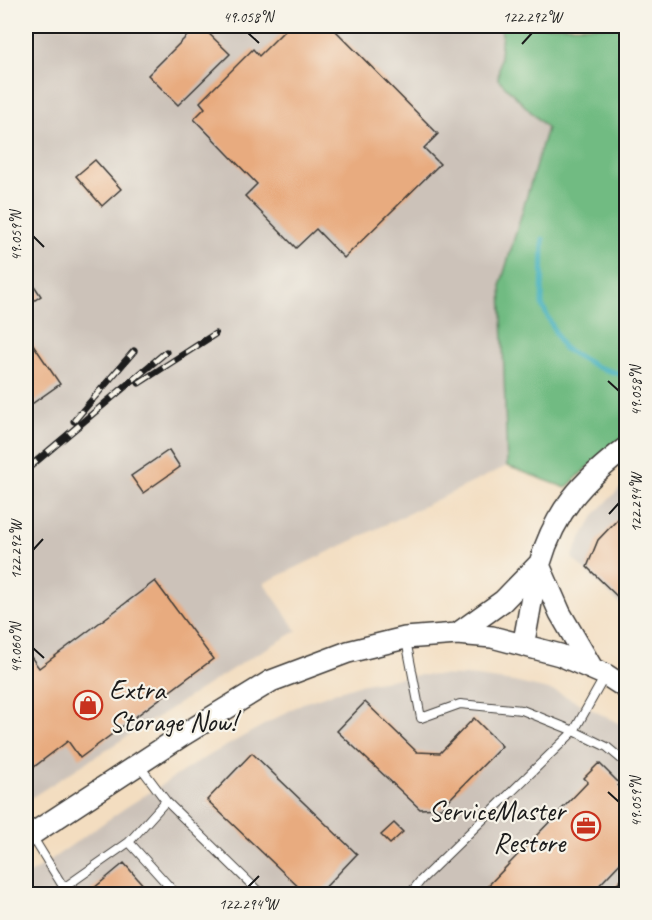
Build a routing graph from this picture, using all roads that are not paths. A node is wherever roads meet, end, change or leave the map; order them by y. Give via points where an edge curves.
1 (627, 448) edge
2 (539, 564) junction
3 (457, 634) junction
4 (405, 638) junction
5 (524, 645) junction
6 (599, 672) junction
7 (627, 688) edge
8 (574, 731) junction
9 (627, 763) edge
10 (138, 764) junction
11 (166, 801) junction
12 (28, 836) edge
13 (129, 842) junction
14 (64, 888) junction
15 (55, 894) edge
16 (176, 894) edge
17 (261, 894) edge
18 (410, 894) edge

1 - 2 main road via 575,492 555,523
2 - 3 main road via 503,602
2 - 5 main road
2 - 6 main road via 560,613
3 - 4 main road
3 - 5 main road
4 - 8 lane via 421,718 460,704 522,710
4 - 10 main road via 348,652 271,681
5 - 6 main road
6 - 7 main road
6 - 8 lane
8 - 9 lane via 608,747
8 - 18 lane
10 - 11 lane
10 - 12 main road
11 - 13 lane
11 - 17 lane
12 - 14 lane
13 - 14 lane
13 - 16 lane
14 - 15 lane

